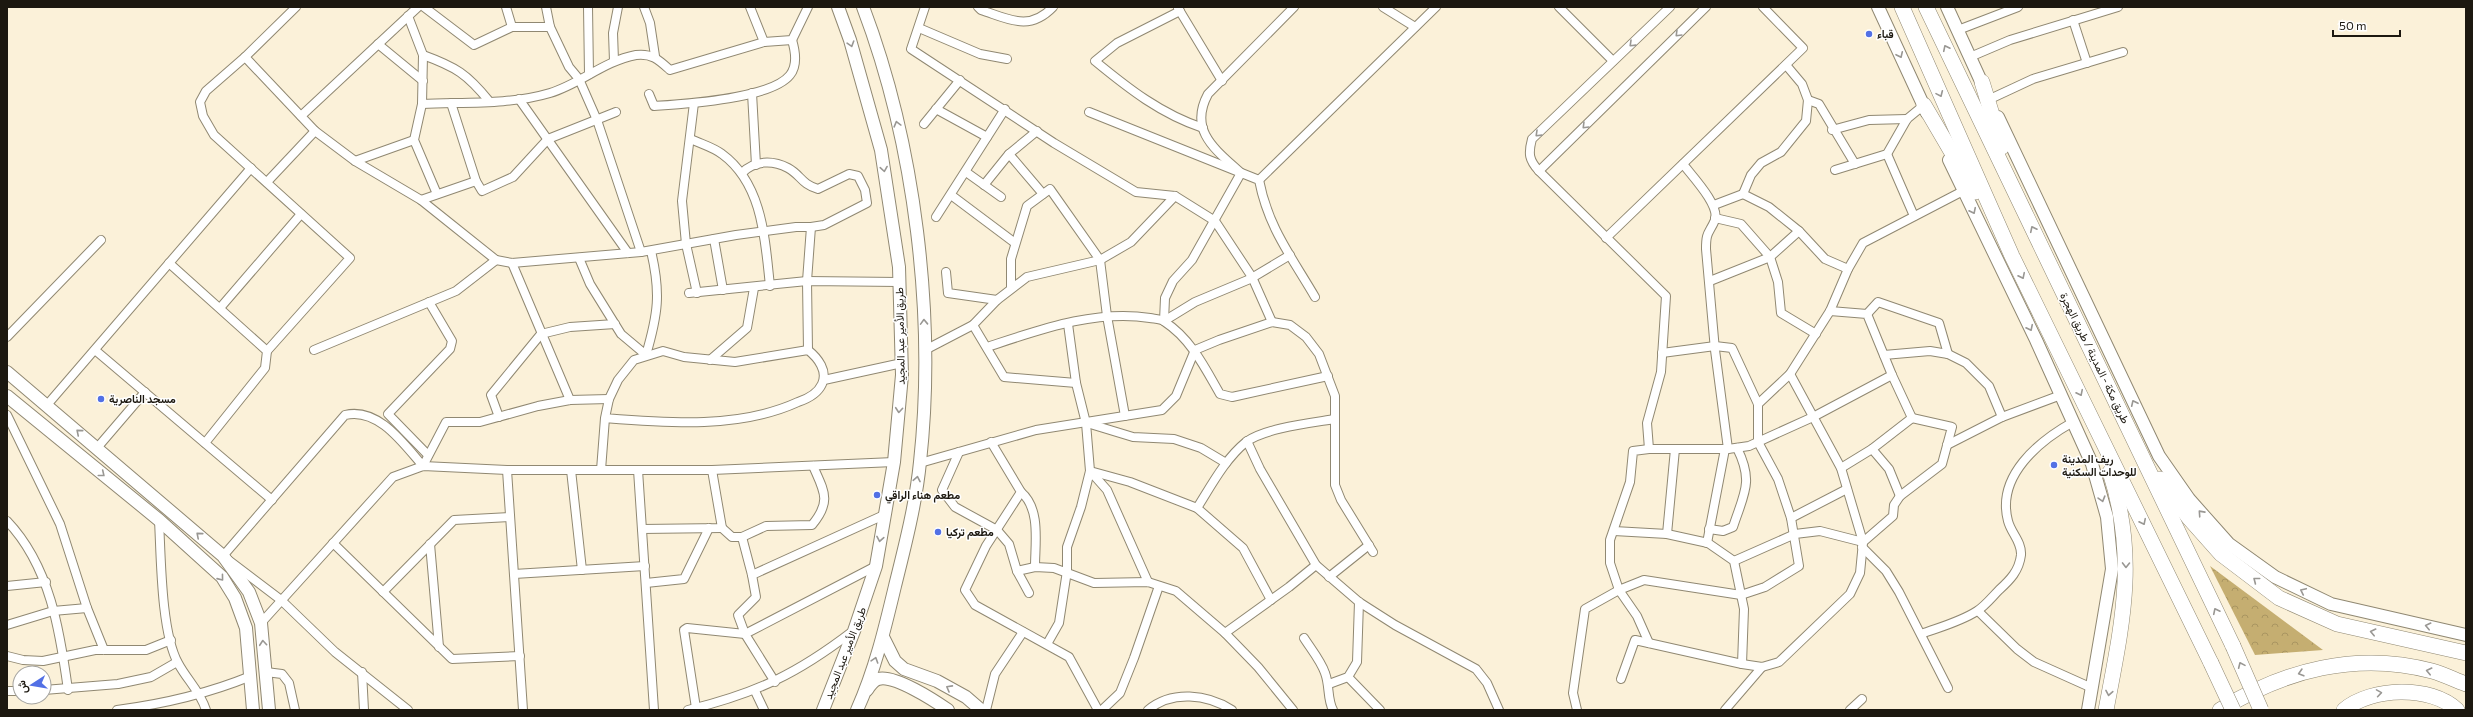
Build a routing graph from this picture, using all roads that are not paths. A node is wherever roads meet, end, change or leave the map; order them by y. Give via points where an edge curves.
1 (296, 7) edge
2 (418, 7) edge
3 (424, 7) edge
4 (506, 7) edge
5 (546, 7) edge
6 (588, 7) edge
7 (618, 7) edge
8 (644, 7) edge
9 (750, 7) edge
10 (808, 7) edge
11 (838, 7) edge
12 (863, 7) edge
13 (924, 7) edge
14 (978, 7) edge
15 (1053, 7) edge
16 (1294, 7) edge
17 (1383, 7) edge
18 (1436, 7) edge
19 (1559, 7) edge
20 (1670, 7) edge
21 (1706, 7) edge
22 (1763, 7) edge
23 (1878, 7) edge
24 (1902, 7) edge
25 (1926, 7) edge
26 (1947, 7) edge
27 (2018, 7) edge
28 (2118, 7) edge
29 (1179, 9) edge
30 (434, 10) edge
31 (408, 16) junction
32 (2073, 20) junction
33 (550, 27) junction
34 (1415, 27) junction
35 (512, 28) junction
36 (919, 28) junction
37 (1958, 30) junction
38 (792, 40) junction
39 (764, 42) junction
40 (378, 44) junction
41 (2123, 52) dead end
42 (423, 55) junction
43 (655, 56) junction
44 (245, 57) junction
45 (1970, 57) junction
46 (1007, 59) dead end
47 (614, 61) junction
48 (1613, 61) junction
49 (2087, 63) junction
50 (1786, 65) junction
51 (589, 74) junction
52 (579, 79) junction
53 (960, 80) junction
54 (423, 81) junction
55 (1222, 81) junction
56 (1982, 82) junction
57 (752, 93) junction
58 (649, 94) dead end
59 (519, 99) junction
60 (1990, 99) junction
61 (1808, 100) junction
62 (489, 101) junction
63 (451, 103) junction
64 (694, 103) junction
65 (422, 104) junction
66 (1924, 104) junction
67 (936, 109) junction
68 (1005, 109) junction
69 (616, 112) dead end
70 (1089, 112) dead end
71 (301, 116) junction
72 (1907, 119) junction
73 (597, 120) junction
74 (924, 124) dead end
75 (1203, 128) junction
76 (1832, 130) junction
77 (1037, 131) junction
78 (315, 132) junction
79 (988, 137) junction
80 (548, 139) junction
81 (691, 139) junction
82 (414, 140) junction
83 (1009, 154) junction
84 (1887, 154) junction
85 (355, 161) junction
86 (1683, 164) junction
87 (1854, 164) junction
88 (756, 165) junction
89 (251, 168) junction
90 (1834, 170) dead end
91 (966, 172) junction
92 (1539, 172) junction
93 (742, 173) junction
94 (1241, 173) junction
95 (1259, 180) junction
96 (476, 181) junction
97 (267, 182) junction
98 (984, 185) junction
99 (1963, 190) junction
100 (438, 194) junction
101 (1043, 194) junction
102 (1743, 194) junction
103 (951, 195) junction
104 (1175, 196) junction
105 (1001, 197) dead end
106 (2018, 197) junction
107 (421, 200) junction
108 (1714, 205) junction
109 (301, 214) junction
110 (1914, 216) junction
111 (936, 217) dead end
112 (1715, 218) junction
113 (1215, 221) junction
114 (811, 228) junction
115 (764, 231) junction
116 (1799, 231) junction
117 (1606, 238) junction
118 (714, 239) junction
119 (101, 240) dead end
120 (1015, 243) junction
121 (686, 244) junction
122 (651, 251) junction
123 (641, 252) junction
124 (628, 253) junction
125 (1290, 255) junction
126 (2012, 256) junction
127 (1770, 257) junction
128 (579, 258) junction
129 (496, 260) junction
130 (1100, 260) junction
131 (169, 263) junction
132 (512, 263) junction
133 (1848, 269) junction
134 (946, 272) dead end
135 (1252, 277) junction
136 (1710, 280) junction
137 (807, 281) junction
138 (899, 282) junction
139 (770, 286) junction
140 (754, 288) junction
141 (1011, 288) junction
142 (723, 290) junction
143 (1315, 296) dead end
144 (997, 300) junction
145 (429, 302) junction
146 (220, 308) junction
147 (1830, 311) junction
148 (1867, 314) junction
149 (1107, 316) junction
150 (1164, 321) junction
151 (1272, 322) junction
152 (615, 324) junction
153 (1068, 324) junction
154 (973, 325) junction
155 (541, 334) junction
156 (1816, 334) junction
157 (7, 337) edge
158 (987, 346) junction
159 (1715, 346) junction
160 (95, 350) junction
161 (314, 350) dead end
162 (808, 350) junction
163 (925, 350) junction
164 (1195, 350) junction
165 (267, 351) junction
166 (1662, 353) junction
167 (1948, 354) junction
168 (646, 355) junction
169 (1884, 355) junction
170 (710, 360) junction
171 (902, 363) junction
172 (7, 372) edge
173 (1790, 374) junction
174 (1892, 375) junction
175 (1328, 376) junction
176 (824, 380) junction
177 (1076, 383) junction
178 (145, 392) junction
179 (2061, 395) junction
180 (609, 399) junction
181 (570, 400) junction
182 (9, 401) edge
183 (1758, 404) junction
184 (47, 405) junction
185 (7, 415) edge
186 (1125, 416) junction
187 (499, 417) junction
188 (1813, 417) junction
189 (2002, 417) junction
190 (605, 418) junction
191 (1912, 418) junction
192 (2092, 418) junction
193 (1335, 419) junction
194 (2073, 422) junction
195 (1086, 423) junction
196 (1247, 441) junction
197 (204, 442) junction
198 (991, 442) junction
199 (1758, 442) junction
200 (1947, 445) junction
201 (97, 448) junction
202 (1649, 449) junction
203 (1675, 449) junction
204 (1730, 449) junction
205 (1872, 449) junction
206 (959, 452) junction
207 (2141, 454) junction
208 (428, 455) junction
209 (894, 462) junction
210 (920, 463) junction
211 (1226, 463) junction
212 (423, 466) junction
213 (813, 466) junction
214 (1841, 468) junction
215 (507, 470) junction
216 (572, 470) junction
217 (601, 470) junction
218 (638, 470) junction
219 (712, 470) junction
220 (1090, 472) junction
221 (1847, 490) junction
222 (1021, 492) junction
223 (1900, 496) junction
224 (272, 500) junction
225 (1197, 508) junction
226 (884, 515) junction
227 (510, 517) junction
228 (1791, 518) junction
229 (159, 520) junction
230 (7, 522) edge
231 (709, 528) junction
232 (722, 528) junction
233 (642, 529) junction
234 (997, 530) junction
235 (1709, 530) junction
236 (1614, 531) junction
237 (1667, 534) junction
238 (1794, 534) junction
239 (742, 537) junction
240 (1706, 542) junction
241 (333, 543) junction
242 (430, 544) junction
243 (1863, 545) junction
244 (223, 556) junction
245 (1734, 561) junction
246 (1316, 565) junction
247 (645, 566) junction
248 (876, 566) junction
249 (1035, 567) junction
250 (582, 570) junction
251 (1017, 571) junction
252 (1067, 571) junction
253 (514, 574) junction
254 (752, 575) junction
255 (1329, 577) junction
256 (46, 582) junction
257 (1148, 582) junction
258 (646, 583) junction
259 (7, 586) edge
260 (1158, 586) junction
261 (1619, 590) junction
262 (383, 592) junction
263 (1029, 593) dead end
264 (1741, 596) junction
265 (281, 600) junction
266 (1271, 600) junction
267 (1359, 602) junction
268 (87, 608) junction
269 (53, 611) junction
270 (1978, 611) junction
271 (261, 623) junction
272 (7, 625) edge
273 (854, 631) junction
274 (1024, 632) junction
275 (1225, 632) junction
276 (746, 634) junction
277 (1921, 634) junction
278 (2466, 635) edge
279 (883, 637) junction
280 (1304, 638) dead end
281 (171, 640) junction
282 (1649, 643) junction
283 (1046, 644) junction
284 (439, 647) junction
285 (104, 650) junction
286 (2466, 653) edge
287 (7, 656) edge
288 (63, 656) junction
289 (520, 656) junction
290 (177, 662) junction
291 (1742, 664) junction
292 (1762, 667) junction
293 (266, 672) junction
294 (362, 672) junction
295 (252, 676) junction
296 (1348, 677) junction
297 (1621, 679) dead end
298 (775, 682) junction
299 (1329, 684) junction
300 (2466, 684) edge
301 (1948, 688) dead end
302 (2092, 688) junction
303 (52, 690) edge
304 (68, 690) junction
305 (755, 691) junction
306 (864, 694) junction
307 (201, 695) junction
308 (1862, 699) dead end
309 (159, 707) edge
310 (692, 709) edge
311 (1495, 709) edge
312 (117, 710) edge
313 (206, 710) edge
314 (253, 710) edge
315 (269, 710) edge
316 (295, 710) edge
317 (364, 710) edge
318 (408, 710) edge
319 (523, 710) edge
320 (654, 710) edge
321 (764, 710) edge
322 (823, 710) edge
323 (857, 710) edge
324 (948, 710) edge
325 (980, 710) edge
326 (986, 710) edge
327 (1098, 710) edge
328 (1102, 710) edge
329 (1148, 710) edge
330 (1232, 710) edge
331 (1293, 710) edge
332 (1333, 710) edge
333 (1380, 710) edge
334 (1577, 710) edge
335 (1725, 710) edge
336 (1850, 710) edge
337 (2088, 710) edge
338 (2106, 710) edge
339 (2220, 710) edge
340 (2233, 710) edge
341 (2261, 710) edge
342 (2344, 710) edge
343 (2456, 710) edge

1 - 44 street
2 - 31 street
3 - 30 street
4 - 35 street
5 - 33 street
6 - 51 street
7 - 47 street via 613,33
8 - 43 street via 650,23
9 - 39 street
10 - 38 street
11 -> 138 main road, طريق الأمير عبد المجيد via 881,150
163 -> 12 main road via 922,269 903,146 874,36
13 - 36 street
14 - 15 street via 1009,19 1031,22 1044,16
16 - 55 street
17 - 34 street
18 - 34 street
19 - 48 street
20 -> 48 street
21 -> 92 street
22 - 50 street via 1803,48
23 -> 66 main road
24 -> 126 highway
106 -> 25 highway, طريق مكة - المدينة / طريق الهجرة
26 - 37 main road
27 - 37 street
28 - 32 street
29 - 55 street
29 - 75 street via 1117,43 1095,61 1140,98
30 - 35 street via 474,45
31 - 40 street
31 - 42 street
32 - 45 street via 2010,40
32 - 49 street
33 - 35 street
33 - 52 street via 569,67
34 - 95 street
36 - 46 street via 980,54
36 - 53 street via 911,49
37 - 45 main road
38 - 39 street
38 - 57 street via 796,55 791,74 781,82
39 - 43 street via 670,70
40 - 54 street
40 - 71 street
41 - 49 street
42 - 54 street
42 - 62 street via 452,65 472,80
43 - 47 street via 637,55
44 - 71 street
44 - 89 street via 206,91 200,102 203,116 214,135
45 - 56 main road
47 - 51 street
48 -> 92 street via 1532,139 1528,152 1531,162
49 - 60 street via 2033,79
50 - 61 street via 1802,84
50 - 86 street
51 - 52 street
52 - 59 street via 550,93
52 - 73 street
53 - 67 street
53 - 68 street
54 - 65 street
55 - 75 street via 1208,94 1201,108 1200,120
56 - 60 main road
56 - 106 highway
57 - 64 street
57 - 88 street
58 - 64 street via 654,106
59 - 62 street
59 - 80 street
278 -> 60 main road via 2331,604 2282,581 2229,544 2194,504 2159,456
61 - 76 street via 1819,104
61 - 102 street via 1806,121 1781,152 1761,163 1751,175
62 - 63 street
63 - 65 street
63 - 96 street
64 - 81 street
65 - 82 street
66 - 72 street
66 - 99 main road
66 - 126 highway
67 - 74 street
67 - 79 street
68 - 77 street
68 - 79 street
69 - 73 street
70 - 94 street
71 - 78 street
72 - 76 street via 1869,120
72 - 84 street
73 - 80 street
73 - 123 street
75 - 94 street via 1206,138
76 - 87 street
77 - 83 street
77 - 104 street via 1136,192
78 - 85 street
78 - 97 street
79 - 91 street
80 - 96 street via 513,177 482,191
80 - 124 street
81 - 93 street via 722,153
81 - 121 street via 682,201
82 - 85 street
82 - 100 street
83 - 98 street
83 - 101 street
84 - 87 street
84 - 110 street
85 - 107 street
86 - 108 street
86 - 117 street
87 - 90 street
88 - 93 street via 748,167
88 - 114 street via 767,162 788,168 806,185 818,189 849,174 858,176 867,203 824,225
89 - 97 street
89 - 131 street
91 - 98 street
91 - 103 street
92 - 117 street
93 - 115 street via 756,203
94 - 95 street
94 - 113 street
95 - 125 street via 1272,226
96 - 100 street
97 - 109 street
98 - 105 street
99 - 110 street
99 -> 179 main road
100 - 107 street
101 - 120 street via 1027,206
101 - 130 street via 1050,189
102 - 108 street
102 - 116 street via 1769,207
103 - 111 street
103 - 120 street
104 - 113 street
104 - 130 street via 1131,242
207 -> 106 highway, طريق مكة - المدينة / طريق الهجرة
107 - 129 street
108 - 112 street
109 - 146 street
109 - 165 street via 350,258
110 - 133 street via 1863,243
112 - 127 street via 1741,224
112 - 136 street via 1706,234
113 - 135 street
113 - 150 street via 1192,260 1173,281 1165,298
114 - 115 street
114 - 137 street
115 - 118 street
115 - 139 street
116 - 127 street
116 - 133 street via 1824,259
117 - 166 street via 1666,296
118 - 121 street
118 - 142 street
119 - 157 street
120 - 141 street via 1011,259
121 - 122 street
121 - 142 street via 693,293
122 - 123 street
122 - 168 street via 658,292 656,319
123 - 124 street
124 - 128 street
125 - 135 street
125 - 143 street
126 -> 192 highway
127 - 136 street
127 - 156 street via 1778,282 1781,312
128 - 132 street
128 - 152 street via 590,284
129 - 132 street
129 - 145 street via 456,291
130 - 141 street via 1028,277
130 - 149 street
131 - 146 street
131 - 160 street
132 - 155 street
133 - 147 street
134 - 144 street via 948,293
135 - 150 street via 1195,302
135 - 151 street
136 - 159 street
137 - 138 street
137 - 139 street
137 - 162 street
138 - 171 main road, طريق الأمير عبد المجيد
139 - 140 street
140 - 142 street
140 - 170 street via 747,328
141 - 144 street
144 - 154 street
145 - 161 street
145 - 208 street via 452,341 450,349 388,414
146 - 165 street
147 - 148 street
147 - 156 street
148 - 167 street via 1878,302 1938,323
148 - 169 street
149 - 150 street via 1135,316
149 - 153 street
149 - 186 street
150 - 164 street
151 - 164 street
151 - 175 street via 1290,325 1306,337 1319,354
152 - 155 street via 570,328
152 - 168 street via 621,334
153 - 158 street
153 - 177 street
154 - 158 street
154 - 163 street
155 - 181 street
155 - 187 street via 491,395
156 - 173 street
158 - 177 street via 1004,377
159 - 166 street
159 - 183 street via 1732,348
159 - 204 street
160 - 178 street
160 - 184 street
162 - 170 street via 735,362
162 - 176 street via 822,367
163 - 210 main road via 926,378
164 - 175 street via 1220,394 1232,397
164 - 186 street via 1176,396 1162,410
165 - 197 street via 265,368
166 - 202 street via 1661,372 1647,423
167 - 169 street via 1930,351
167 - 189 street via 1966,364 1989,386
168 - 170 street via 663,351
168 - 180 street via 634,360 618,380
169 - 174 street
171 - 176 street
171 -> 209 main road, طريق الأمير عبد المجيد
172 - 184 main road
173 - 183 street
173 - 188 street
174 - 188 street
174 - 191 street
175 - 193 street via 1335,396
176 - 190 street via 820,389 807,399 782,410 729,420 654,422
177 - 195 street
178 - 197 street
178 - 201 street
179 - 189 street
179 - 194 main road
180 - 181 street
180 - 190 street
181 - 187 street
182 -> 229 main road
183 - 199 street
201 -> 184 main road
185 - 268 street via 60,524
186 - 195 street
187 - 208 street via 480,422 446,422
188 - 199 street
188 - 214 street
189 - 200 street
190 - 217 street
191 - 200 street via 1952,427
191 - 205 street
192 -> 338 highway via 2116,489 2126,547 2125,607
192 -> 340 highway, bridge
193 - 196 street via 1276,430
193 - 255 street via 1334,484 1371,548
194 - 270 street via 2029,454 2013,478 2008,492 2007,511 2021,553 2019,564 2012,578
194 -> 302 main road via 2092,464 2107,517 2112,569
195 - 198 street via 1036,430
195 - 211 street via 1133,438 1180,441 1201,448
195 - 220 street
196 - 211 street
196 - 246 street via 1260,469
197 - 224 street
198 - 206 street
198 - 222 street
199 - 204 street
199 - 228 street via 1778,479
200 - 223 street via 1942,464
244 -> 201 main road
202 - 203 street
202 - 236 street via 1632,451 1630,482
203 - 204 street
203 - 237 street
204 - 235 street
204 - 235 street via 1748,479 1733,527 1724,531
205 - 214 street
205 - 223 street via 1889,469
206 - 210 street
206 - 234 street via 942,490 954,507
286 -> 207 highway via 2337,624 2279,598 2221,554 2189,518
341 -> 207 highway, طريق مكة - المدينة / طريق الهجرة, bridge
208 - 212 street
209 - 213 street
209 - 226 main road, طريق الأمير عبد المجيد
279 -> 210 main road
211 - 225 street
212 - 215 street
212 - 224 street via 385,426 370,416 357,412 345,415
212 - 241 street via 394,477
213 - 219 street
213 - 239 street via 825,493 822,513 812,525 766,526
214 - 221 street
215 - 216 street
215 - 227 street
216 - 217 street
216 - 250 street
217 - 218 street
218 - 219 street
218 - 233 street
219 - 232 street
220 - 225 street via 1130,482
220 - 252 street via 1082,507 1067,547
220 - 257 street via 1107,490
221 - 228 street
221 - 243 street
222 - 234 street
222 - 249 street via 1029,499 1034,517
223 - 243 street via 1894,505 1894,516
224 - 244 street
225 - 266 street via 1243,548
226 -> 248 main road, طريق الأمير عبد المجيد
226 - 254 street
227 - 242 street via 454,520
227 - 253 street
228 - 238 street
229 - 281 street via 165,608
229 -> 295 main road via 222,577 235,598 246,628
230 - 256 street via 31,551
231 - 232 street
231 - 233 street
231 - 258 street via 684,579
232 - 239 street via 732,537
233 - 247 street
234 - 251 street via 1009,544
234 - 274 street via 986,546 965,590 975,605
235 - 240 street
236 - 237 street
236 - 261 street via 1610,540 1610,563
237 - 240 street
238 - 243 street via 1820,531
238 - 245 street
238 - 264 street via 1798,566 1765,587
239 - 254 street
240 - 245 street
241 - 262 street
241 - 265 street
242 - 262 street
242 - 284 street
243 - 277 street via 1886,571
243 - 292 street via 1860,573 1850,594 1779,662
244 - 265 street
244 - 271 main road via 249,592
245 - 264 street
246 - 255 street
246 - 266 street
247 - 250 street
247 - 258 street
248 - 273 main road, طريق الأمير عبد المجيد
248 - 276 street
249 - 251 street
249 - 252 street
250 - 253 street
251 - 263 street
252 - 257 street via 1094,583
252 - 283 street via 1060,623
253 - 289 street
254 - 276 street via 756,597 738,615
255 - 267 street
256 - 259 street
256 - 269 street
257 - 260 street
258 - 320 street
260 - 275 street via 1176,591
260 - 328 street via 1120,693
261 - 264 street via 1644,580
261 - 282 street via 1637,616
261 - 334 street via 1585,609 1573,693
262 - 284 street
264 - 291 street via 1744,609
265 - 271 street
265 - 294 street via 334,652
266 - 275 street
267 - 296 street via 1357,662
267 - 311 street via 1395,625 1476,669 1487,683
268 - 269 street
268 - 285 street
269 - 272 street
269 - 288 street
270 - 277 street via 1954,623
270 - 302 street via 2034,662
293 -> 271 main road
273 - 298 street via 797,671
273 - 322 main road, طريق الأمير عبد المجيد
274 - 283 street
274 - 326 street via 995,674
275 - 331 street
276 - 298 street
276 - 310 street via 687,628 684,630
277 - 301 street
306 -> 279 main road
325 -> 279 main road via 966,697 937,681 904,669 895,662
280 - 299 street via 1325,672
281 - 285 street via 146,650
281 - 290 street
282 - 291 street
282 - 297 street via 1635,640
283 - 327 street via 1069,656
284 - 289 street via 452,659
285 - 288 street
287 - 288 street via 43,661
288 - 304 street
289 - 319 street
290 - 304 street via 151,677
290 - 307 street
291 - 292 street
292 - 335 street
293 - 315 main road
293 - 316 street via 282,674 289,683
294 - 317 street
294 - 318 street
295 - 307 street
295 - 314 main road
296 - 299 street
296 - 333 street
298 - 305 street
299 - 332 street via 1329,703
300 -> 339 highway via 2432,671 2379,663 2325,666 2276,680
302 - 337 main road
303 - 304 street
305 - 310 street
305 - 321 street
306 - 323 main road
306 - 324 main road via 878,679 887,678 901,683
307 - 309 street
307 - 313 street
308 - 336 street
309 - 312 street
329 - 330 street via 1163,701 1186,695
342 -> 343 highway via 2352,703 2372,694 2393,691 2433,698 2451,704

